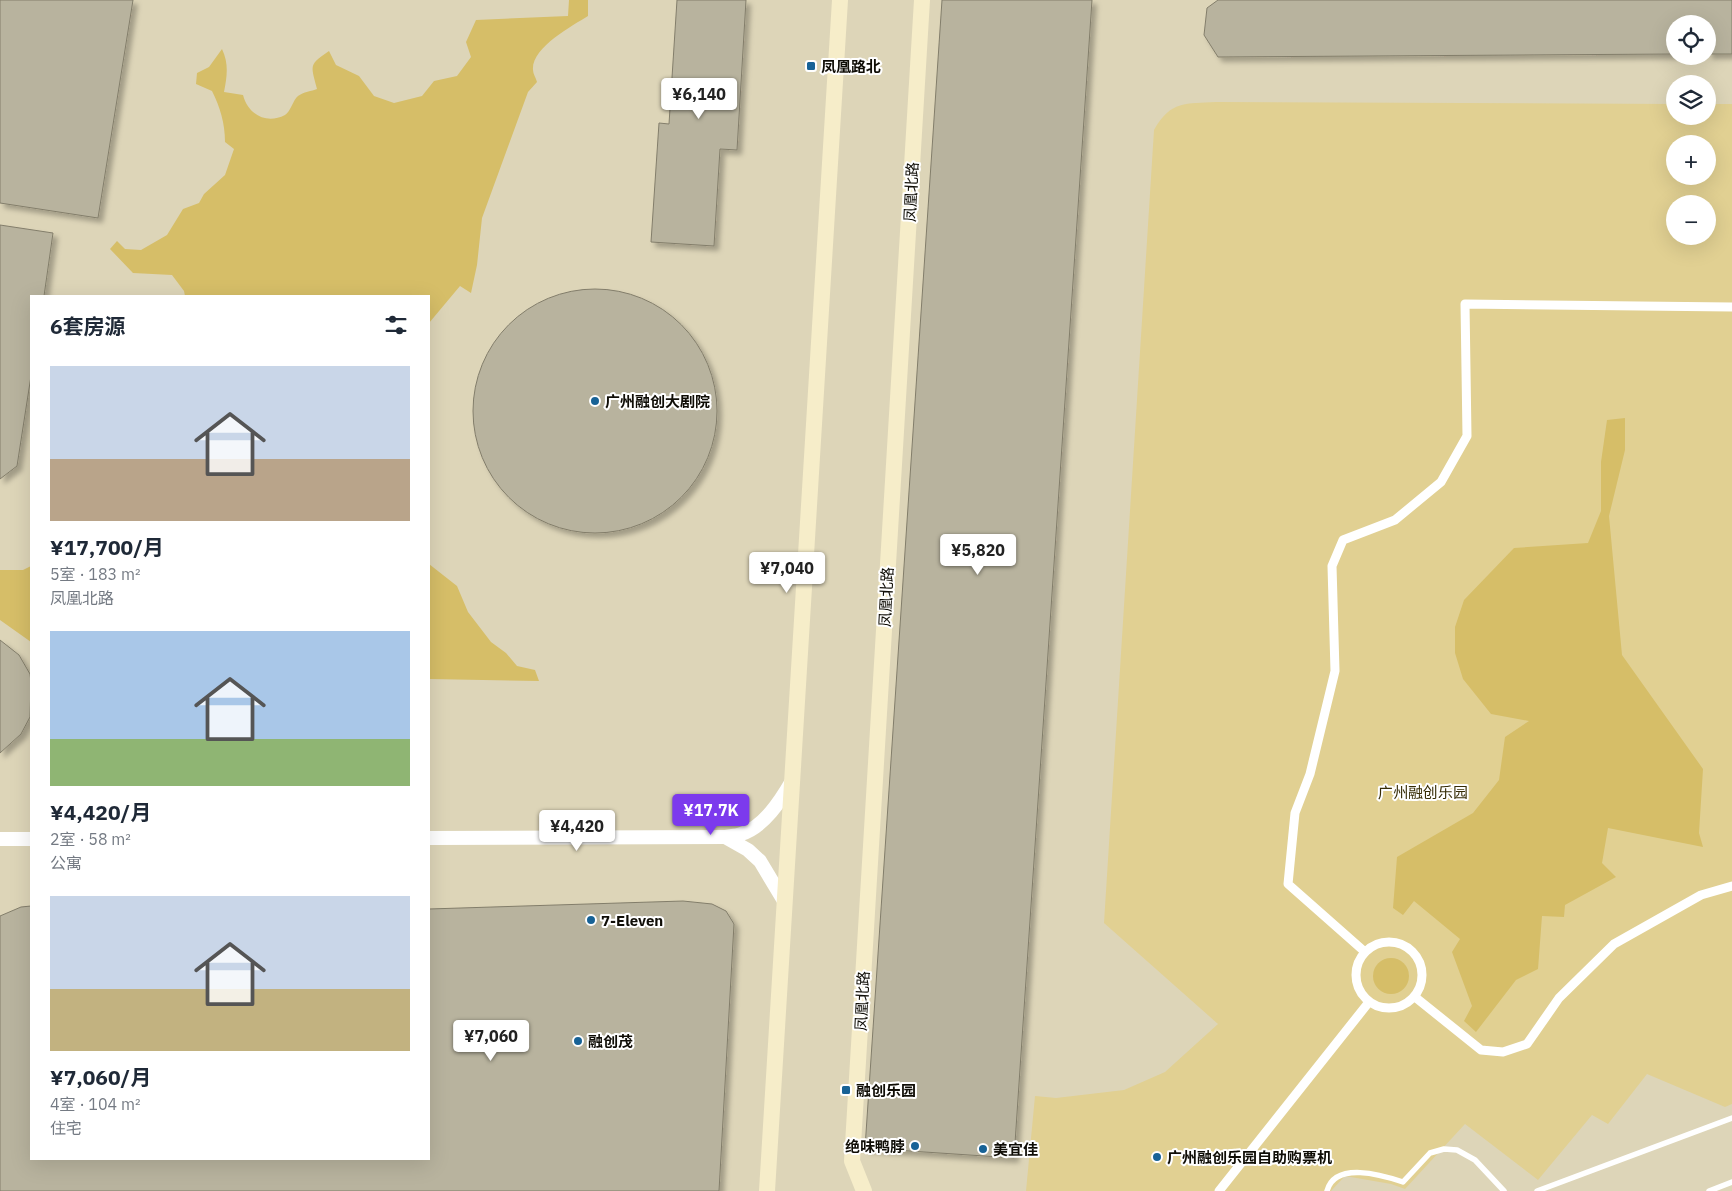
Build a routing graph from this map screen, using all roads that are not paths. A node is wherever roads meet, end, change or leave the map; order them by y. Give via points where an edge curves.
1 (840, 0) edge
2 (922, 0) edge
3 (1732, 307) edge
4 (792, 780) junction
5 (725, 837) junction
6 (430, 838) edge
7 (0, 839) edge
8 (30, 839) edge
9 (1732, 886) edge
10 (784, 902) junction
11 (1365, 952) junction
12 (1415, 997) junction
13 (1369, 1002) junction
14 (1732, 1118) edge
15 (1732, 1182) edge
16 (767, 1191) edge
17 (864, 1191) edge
18 (1219, 1191) edge
19 (1326, 1191) edge
20 (1504, 1191) edge
21 (1537, 1191) edge
22 (1709, 1191) edge

1 - 4 main road
2 - 17 main road, 凤凰北路 via 852,1161
3 - 11 street via 1465,304 1466,436 1441,482 1395,520 1343,540 1332,566 1335,671 1310,774 1295,813 1288,884
4 - 5 street via 783,796 754,827
4 - 10 main road
5 - 6 street
5 - 10 street via 760,861
7 - 8 street
9 - 12 street via 1701,895 1614,944 1559,998 1528,1044 1503,1052 1481,1050
10 - 16 main road
11 - 12 street via 1388,942 1412,951 1422,973 1422,982
11 - 13 street via 1355,974 1358,990
12 - 13 street via 1392,1009
13 - 18 street
14 - 21 lane
15 - 22 lane
19 - 20 lane via 1335,1178 1344,1174 1365,1172 1403,1182 1430,1153 1457,1150 1475,1160

